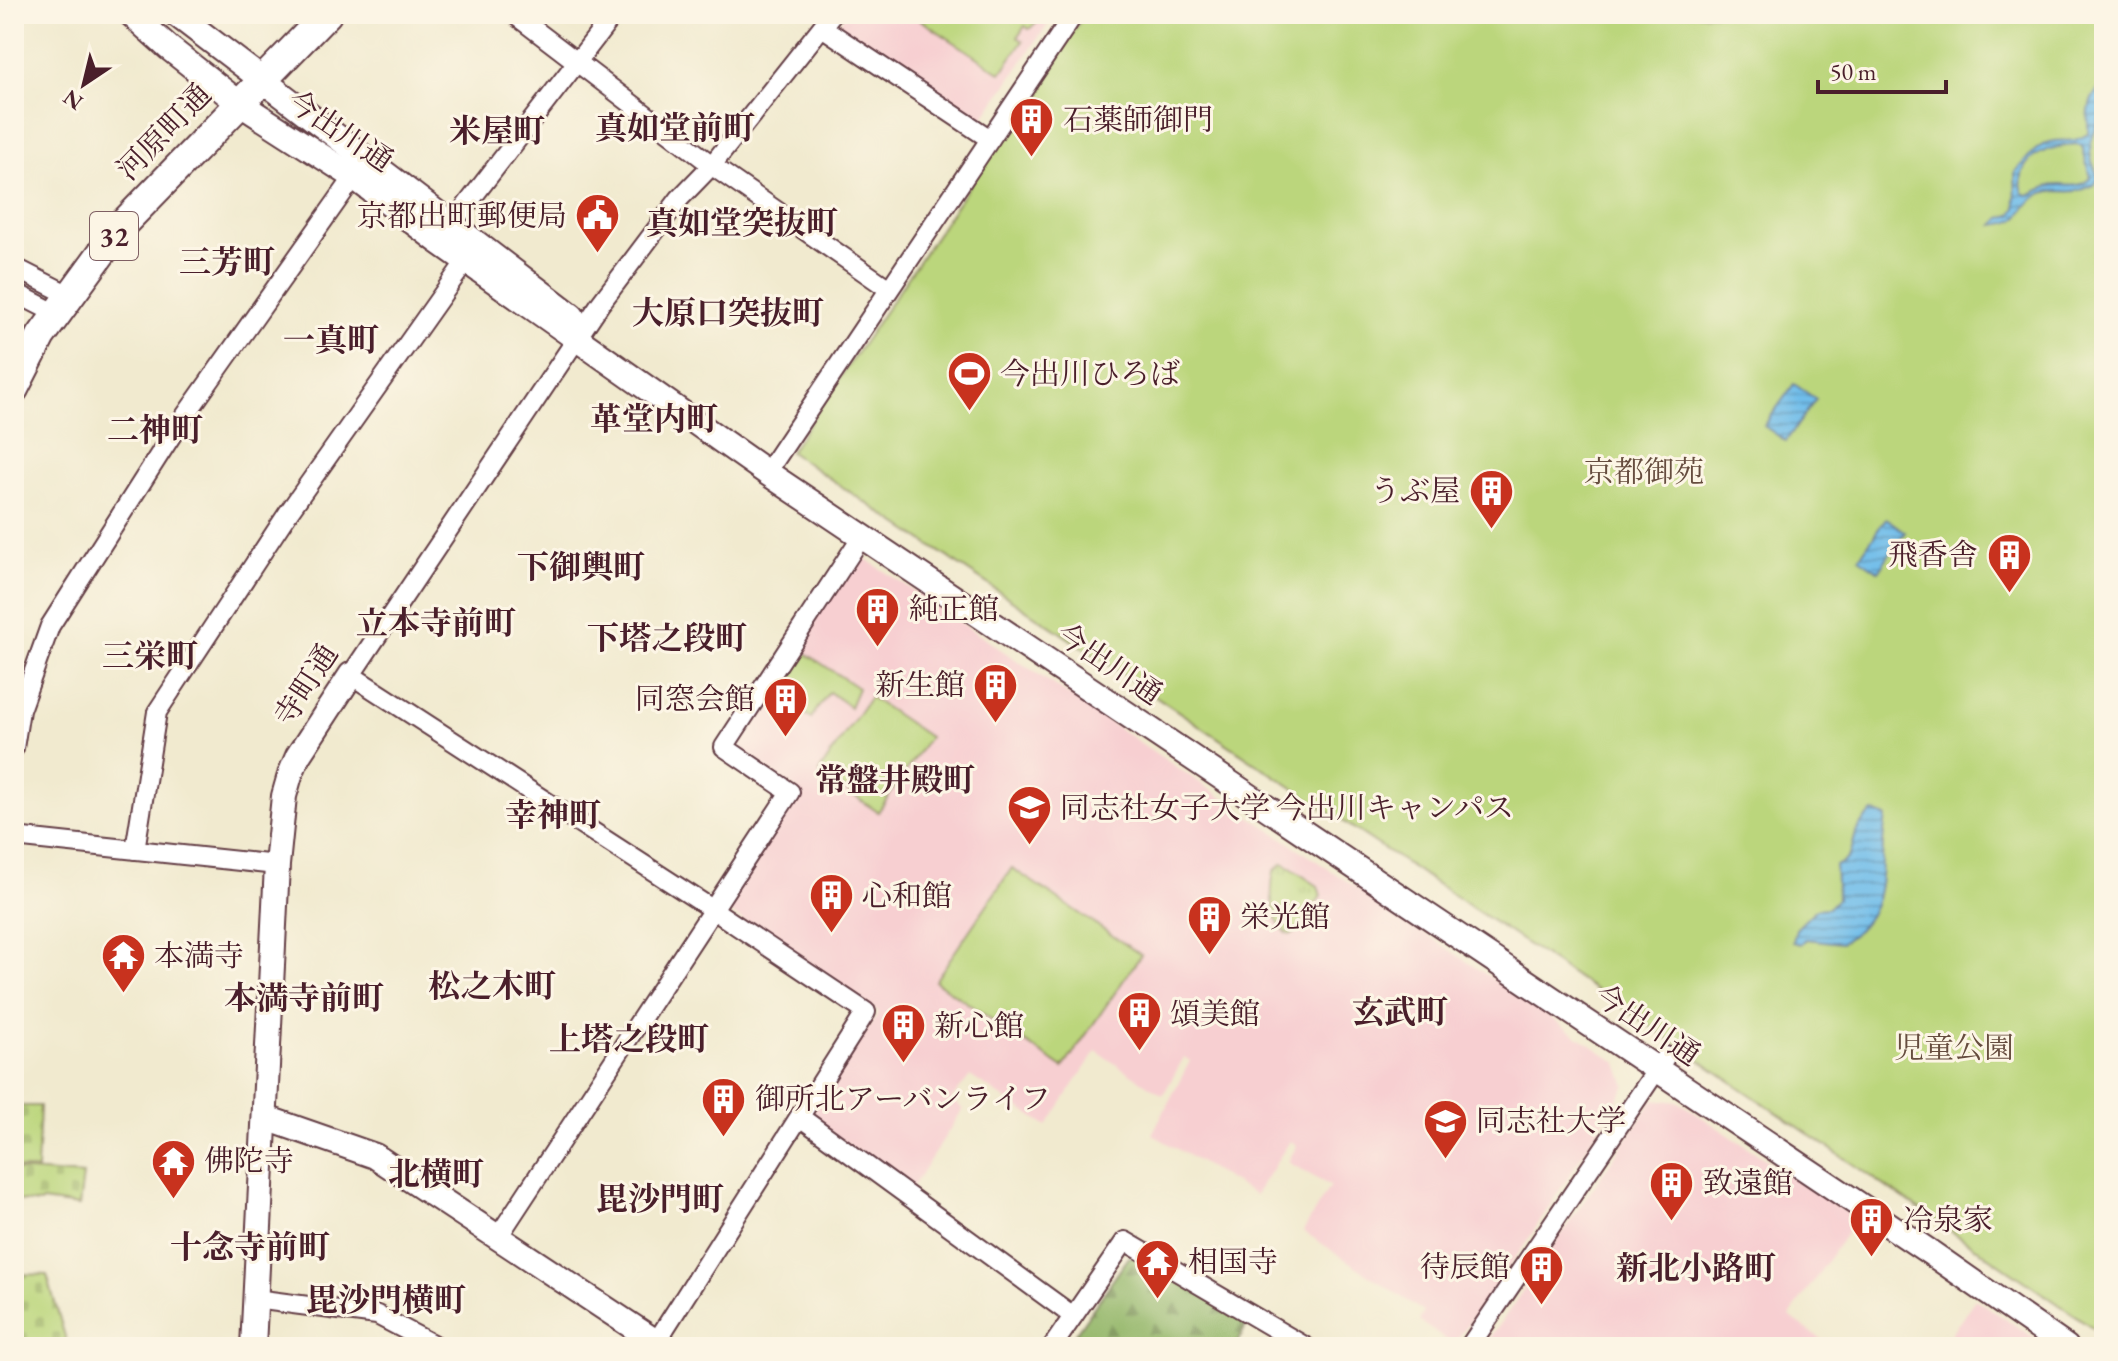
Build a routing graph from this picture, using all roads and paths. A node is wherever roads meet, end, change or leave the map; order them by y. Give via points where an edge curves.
1 (131, 14) edge
2 (176, 14) edge
3 (327, 14) edge
4 (514, 14) edge
5 (614, 14) edge
6 (1074, 14) edge
7 (827, 21) edge
8 (577, 62) junction
9 (261, 80) junction
10 (239, 103) junction
11 (990, 139) junction
12 (712, 165) junction
13 (354, 177) junction
14 (445, 233) junction
15 (466, 261) junction
16 (14, 267) edge
17 (889, 289) junction
18 (14, 292) edge
19 (64, 305) junction
20 (582, 333) junction
21 (24, 344) edge
22 (14, 389) edge
23 (775, 460) junction
24 (862, 536) junction
25 (351, 675) junction
26 (14, 748) edge
27 (14, 837) edge
28 (135, 850) junction
29 (277, 865) junction
30 (712, 909) junction
31 (1661, 1062) junction
32 (800, 1117) junction
33 (266, 1118) junction
34 (498, 1237) junction
35 (255, 1299) junction
36 (1073, 1316) junction
37 (659, 1345) edge
38 (253, 1347) edge
39 (438, 1347) edge
40 (1052, 1347) edge
41 (1306, 1347) edge
42 (1469, 1347) edge
43 (2066, 1347) edge
44 (2089, 1347) edge

1 - 10 main road, 今出川通
2 - 9 main road, 今出川通
3 - 9 main road, 河原町通 / 32
4 - 8 street
5 - 8 street
6 - 11 street
7 - 11 street
7 - 12 street, 寺町通
8 - 12 street
8 - 14 street
9 - 10 main road, 河原町通 / 32
9 - 14 main road, 今出川通
10 - 13 main road, 今出川通
10 - 19 main road, 河原町通 / 32 via 122,225
11 - 17 street
12 - 17 street
12 - 20 street, 寺町通 via 680,198
13 - 14 main road, 今出川通
13 - 26 street via 175,430 50,626 20,710
14 - 15 main road, 今出川通
14 - 20 main road, 今出川通
15 - 20 main road, 今出川通
15 - 28 street via 288,513 157,712
16 - 19 street
17 - 23 street
18 - 19 street
19 - 21 main road, 河原町通 / 32
20 - 23 main road, 今出川通
20 - 24 main road, 今出川通
20 - 25 street, 寺町通
21 - 22 main road, 河原町通 / 32
23 - 31 main road, 今出川通
24 - 30 street via 724,747 790,792
24 - 31 main road, 今出川通
25 - 29 main road, 寺町通 via 290,775
25 - 30 street
27 - 28 street
28 - 29 street
29 - 33 main road, 寺町通
30 - 32 street via 866,1012
30 - 34 street
31 - 42 street
31 - 43 main road, 今出川通
31 - 44 main road, 今出川通
32 - 36 street
32 - 37 street
33 - 34 main road via 375,1156
33 - 35 main road, 寺町通
34 - 37 main road
35 - 38 main road, 寺町通
35 - 39 street via 377,1315
36 - 40 street
36 - 41 street via 1125,1241

